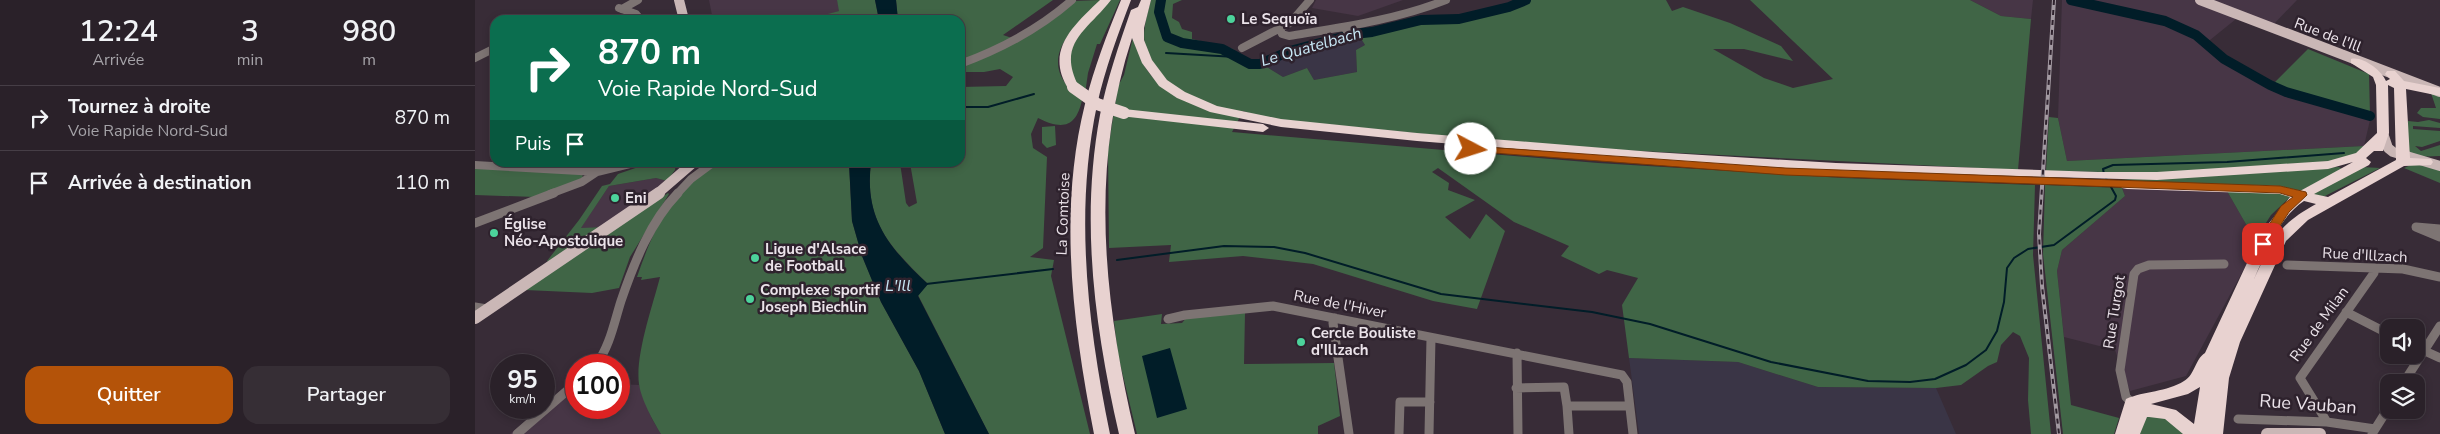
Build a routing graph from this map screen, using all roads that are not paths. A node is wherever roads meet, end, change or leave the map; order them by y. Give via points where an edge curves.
1 (638, 0) edge
2 (679, 0) edge
3 (1072, 0) edge
4 (1106, 0) edge
5 (1125, 0) edge
6 (1140, 0) edge
7 (1146, 0) edge
8 (1310, 0) edge
9 (1446, 0) edge
10 (2201, 1) edge
11 (637, 15) edge
12 (683, 15) edge
13 (1280, 29) junction
14 (1242, 48) dead end
15 (490, 50) edge
16 (475, 58) edge
17 (2355, 61) junction
18 (965, 62) edge
19 (2395, 78) junction
20 (2382, 85) junction
21 (2440, 92) edge
22 (1145, 116) joint
23 (2382, 136) junction
24 (2403, 159) junction
25 (2426, 162) joint
26 (475, 165) edge
27 (490, 166) edge
28 (2440, 166) edge
29 (521, 167) edge
30 (618, 167) edge
31 (683, 167) edge
32 (706, 167) edge
33 (567, 169) joint
34 (597, 172) junction
35 (2108, 180) junction
36 (2302, 195) junction
37 (2328, 202) junction
38 (475, 223) edge
39 (2224, 264) dead end
40 (2287, 265) dead end
41 (2374, 268) junction
42 (2440, 277) edge
43 (475, 307) edge
44 (487, 309) junction
45 (2346, 312) junction
46 (475, 318) edge
47 (1335, 318) junction
48 (1168, 319) dead end
49 (2440, 326) edge
50 (2380, 329) edge
51 (1431, 338) junction
52 (2425, 343) edge
53 (2425, 351) edge
54 (2213, 352) junction
55 (1517, 353) junction
56 (604, 354) edge
57 (2440, 358) edge
58 (1517, 388) junction
59 (565, 393) edge
60 (1430, 402) junction
61 (1567, 406) junction
62 (1629, 406) junction
63 (2136, 407) junction
64 (2238, 419) dead end
65 (2381, 419) edge
66 (2324, 428) edge
67 (2373, 432) edge
68 (517, 434) edge
69 (1103, 434) edge
70 (1127, 434) edge
71 (1349, 434) edge
72 (1399, 434) edge
73 (1429, 434) edge
74 (1518, 434) edge
75 (1569, 434) edge
76 (1633, 434) edge
77 (2123, 434) edge
78 (2133, 434) edge
79 (2192, 434) edge
80 (2201, 434) edge
81 (2215, 434) edge
82 (2267, 434) edge

1 - 11 street via 621,8
2 - 12 main road
3 - 18 street via 1009,43
4 - 22 highway, bridge via 1078,28 1066,48 1065,73 1073,87 1097,104
5 - 69 highway, La Comtoise via 1094,91 1084,141 1077,212 1083,327
6 - 70 highway via 1109,91 1102,131 1096,210 1105,330
7 - 35 highway via 1138,28 1138,40 1146,61 1166,85 1198,103 1230,114 1281,123 1417,137 1757,163
8 - 13 street
9 - 13 street via 1347,33 1289,36
10 - 17 main road, Rue de l'Ill
13 - 14 street
15 - 16 street
17 - 19 main road, Rue de l'Ill
17 - 20 highway via 2378,75
19 - 20 highway
19 - 21 highway
19 - 24 highway
20 - 23 highway
22 - 35 highway via 1599,160 1810,173
23 - 24 main road via 2389,150
23 - 35 highway via 2361,156 2328,165
23 - 36 highway via 2373,157
24 - 25 highway
24 - 37 highway
25 - 28 main road
26 - 27 street
29 - 33 street
30 - 34 street
31 - 44 main road via 667,187 627,216
32 - 56 street via 678,189 638,253
33 - 34 street
34 - 38 street via 582,182
35 - 36 highway via 2280,190
36 - 37 highway
36 - 54 highway via 2285,209 2268,233
37 - 81 highway via 2289,228 2272,251 2225,362
39 - 63 street, Rue Turgot via 2149,265 2134,274 2120,370 2126,397
40 - 41 street, Rue d'Illzach
41 - 42 street, Rue d'Illzach via 2403,269
41 - 45 street, Rue de Milan via 2374,274
43 - 44 street
44 - 46 main road
45 - 50 street
45 - 66 street, Rue de Milan via 2300,378
47 - 48 street, Rue de l'Hiver via 1273,306
47 - 51 street, Rue de l'Hiver
47 - 71 street via 1333,323
49 - 52 street
51 - 55 street, Rue de l'Hiver
51 - 60 street
53 - 57 street
54 - 63 highway via 2195,382 2185,388 2142,398
54 - 80 highway
55 - 58 street
55 - 62 street, Rue de l'Hiver via 1622,375 1627,382
58 - 61 street via 1564,387
58 - 74 street
59 - 68 street
60 - 72 street via 1400,402
60 - 73 street
61 - 62 street
61 - 75 street
62 - 76 street
63 - 77 highway
63 - 78 highway
63 - 79 highway via 2166,412 2185,422
64 - 66 street, Rue Vauban
65 - 67 street
66 - 67 street, Rue Vauban
66 - 82 main road, Rue Vauban

